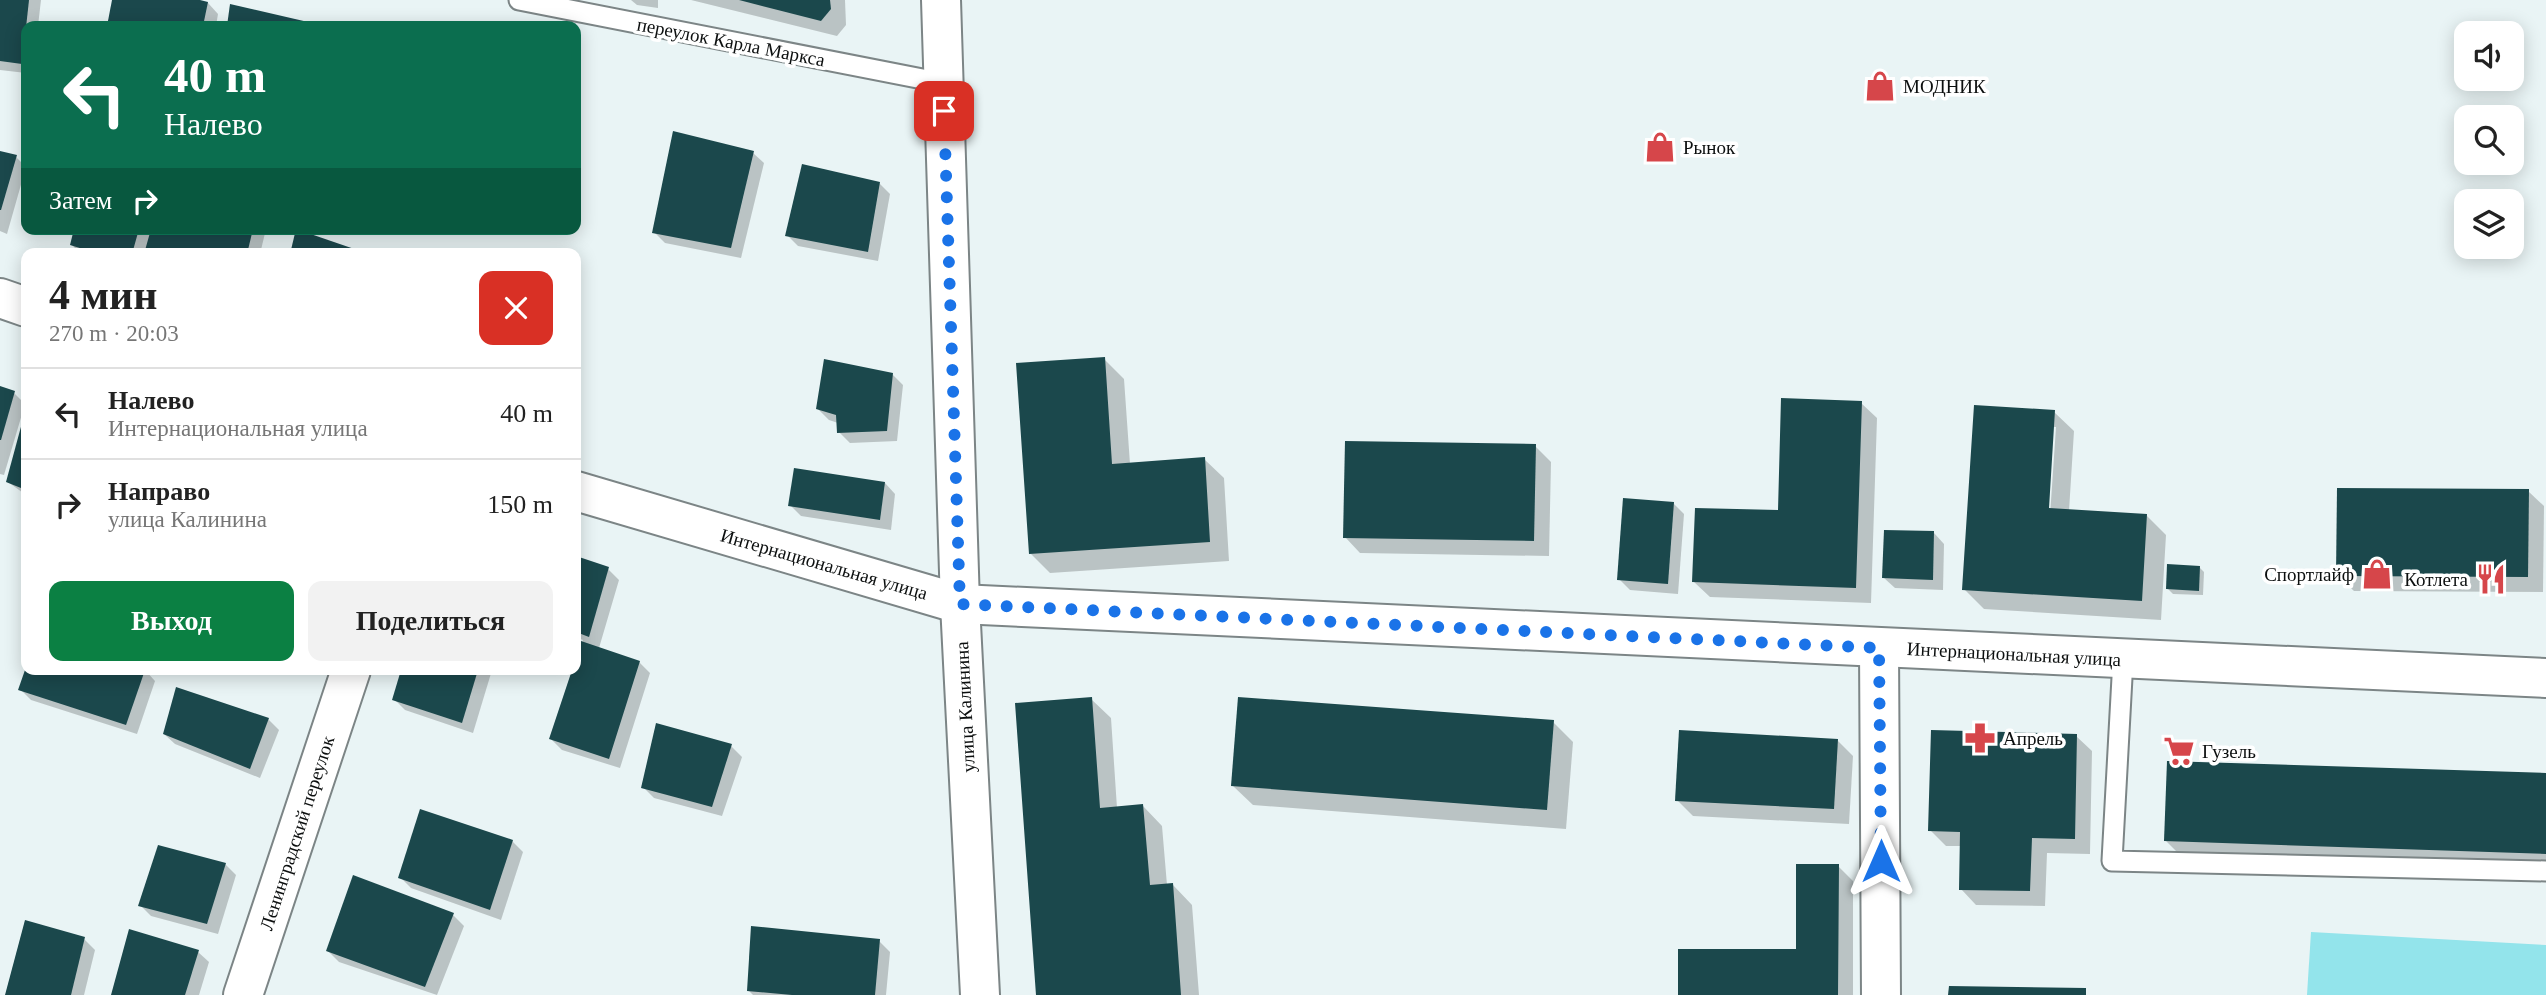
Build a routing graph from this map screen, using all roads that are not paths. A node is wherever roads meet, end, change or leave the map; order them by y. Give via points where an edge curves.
1 (519, 0) edge
2 (941, 0) edge
3 (943, 83) junction
4 (0, 298) edge
5 (21, 305) edge
6 (581, 492) edge
7 (960, 604) junction
8 (1879, 648) junction
9 (2123, 659) junction
10 (349, 675) edge
11 (2546, 678) edge
12 (2546, 871) edge
13 (243, 995) edge
14 (980, 995) edge
15 (1881, 995) edge

1 - 3 lane, переулок Карла Маркса
2 - 3 street, улица Калинина
3 - 7 street, улица Калинина
4 - 5 street
6 - 7 street, Интернациональная улица
7 - 8 street, Интернациональная улица
7 - 14 street, улица Калинина
8 - 9 street, Интернациональная улица
8 - 15 street
9 - 11 street, Интернациональная улица
9 - 12 lane via 2112,861
10 - 13 street, Ленинградский переулок

